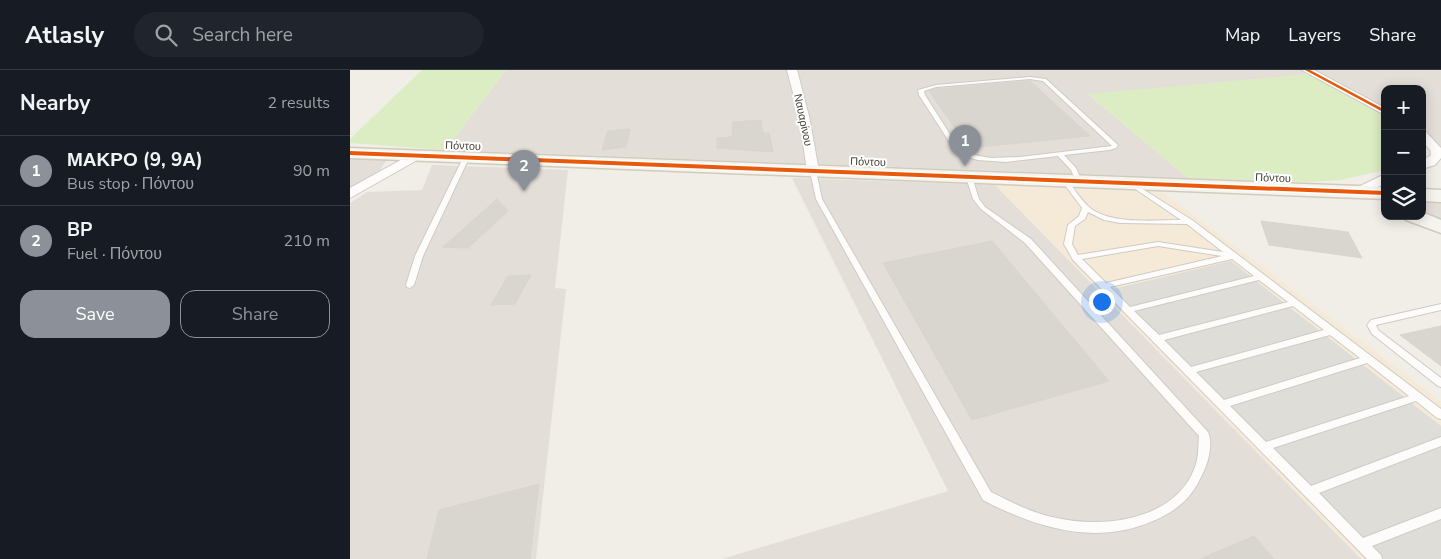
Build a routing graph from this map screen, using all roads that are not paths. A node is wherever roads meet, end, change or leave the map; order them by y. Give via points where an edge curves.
1 (792, 70) edge
2 (1307, 70) edge
3 (1381, 110) edge
4 (1426, 138) edge
5 (350, 153) edge
6 (1059, 154) junction
7 (415, 156) junction
8 (466, 158) junction
9 (1426, 164) edge
10 (813, 171) junction
11 (969, 177) junction
12 (1381, 180) edge
13 (1072, 181) junction
14 (1130, 184) junction
15 (1359, 192) junction
16 (1381, 193) edge
17 (350, 194) edge
18 (1426, 195) edge
19 (1441, 196) edge
20 (1381, 203) edge
21 (1086, 208) junction
22 (1424, 220) edge
23 (1189, 222) junction
24 (1441, 226) edge
25 (1234, 256) junction
26 (1076, 258) junction
27 (1261, 277) junction
28 (410, 285) dead end
29 (1104, 286) junction
30 (1295, 303) junction
31 (1441, 308) edge
32 (1128, 310) junction
33 (1332, 331) junction
34 (1157, 339) junction
35 (1369, 359) junction
36 (1189, 371) junction
37 (1441, 383) edge
38 (1418, 397) junction
39 (1222, 404) junction
40 (1441, 414) edge
41 (1441, 441) edge
42 (1264, 446) junction
43 (1309, 492) junction
44 (1441, 513) edge
45 (1362, 544) junction
46 (1376, 559) edge

1 - 10 street, Ναυαρίνου
2 - 3 street
4 - 9 street via 1437,155
5 - 7 street, Πόντου
6 - 6 lane via 992,160 962,154 920,92 936,86 1030,78 1048,82 1115,145
6 - 13 lane via 1074,169
7 - 8 street, Πόντου
7 - 17 street
8 - 10 street, Πόντου
8 - 28 lane via 419,256
10 - 11 street, Πόντου
10 - 11 lane via 819,199 987,496 1036,519 1063,526 1118,526 1142,521 1162,512 1192,485 1200,469 1204,435 1028,242 983,208 976,199
11 - 13 street, Πόντου
12 - 15 street
13 - 14 street, Πόντου
13 - 21 lane
14 - 15 street, Πόντου
14 - 23 lane
15 - 16 street, Πόντου
15 - 20 street
18 - 19 street
21 - 23 lane via 1108,219
21 - 26 lane via 1082,217 1072,225 1068,244
22 - 24 street
23 - 25 lane
25 - 26 lane via 1158,244
25 - 27 lane
25 - 29 lane
26 - 29 lane
27 - 30 lane
27 - 32 lane
29 - 32 lane
30 - 33 lane
30 - 34 lane
31 - 37 lane via 1371,325 1375,332
32 - 34 lane
33 - 35 lane
33 - 36 lane
34 - 36 lane
35 - 38 lane
35 - 39 lane
36 - 39 lane
38 - 40 lane
38 - 42 lane
39 - 42 lane
41 - 43 lane
42 - 43 lane
43 - 45 lane
44 - 45 lane
45 - 46 lane

